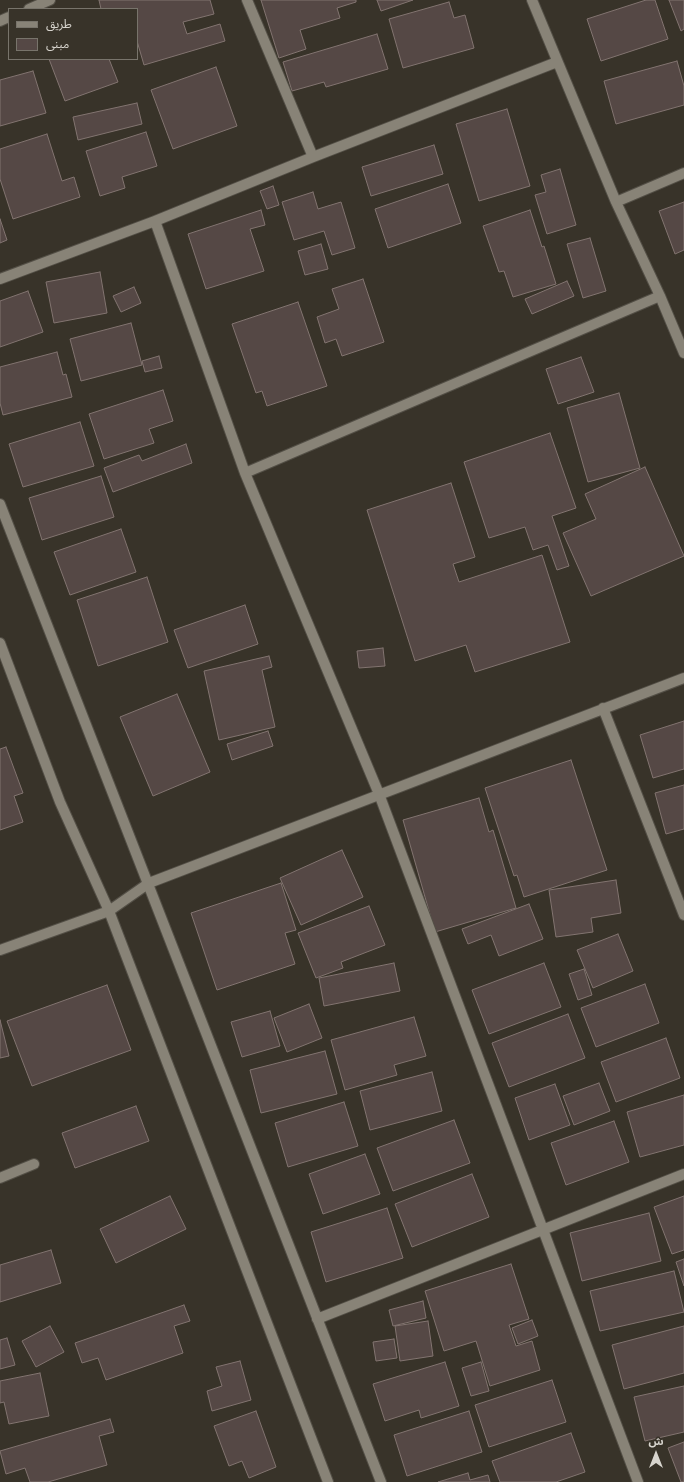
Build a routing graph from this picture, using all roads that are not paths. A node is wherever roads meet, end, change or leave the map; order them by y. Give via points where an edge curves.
1 (50, 0) edge
2 (246, 0) edge
3 (532, 0) edge
4 (31, 8) edge
5 (558, 62) junction
6 (313, 157) junction
7 (684, 173) edge
8 (616, 202) junction
9 (155, 221) junction
10 (0, 279) edge
11 (660, 296) junction
12 (684, 353) edge
13 (244, 473) junction
14 (0, 504) edge
15 (0, 643) edge
16 (684, 678) edge
17 (603, 708) junction
18 (379, 794) junction
19 (149, 883) junction
20 (108, 911) junction
21 (684, 916) edge
22 (0, 950) edge
23 (34, 1164) dead end
24 (684, 1174) edge
25 (0, 1178) edge
26 (542, 1230) junction
27 (317, 1319) junction
28 (328, 1482) edge
29 (381, 1482) edge
30 (638, 1482) edge

1 - 4 street
2 - 6 street
3 - 5 street
5 - 6 street
5 - 8 street
6 - 9 street
7 - 8 street
8 - 11 street
9 - 10 street
9 - 13 street
11 - 12 street
11 - 13 street
13 - 18 street
14 - 19 street
15 - 20 street via 60,802
16 - 17 street
17 - 18 street
17 - 21 street
18 - 19 street
18 - 26 street
19 - 20 street
19 - 27 street
20 - 22 street
20 - 28 street
23 - 25 street
24 - 26 street
26 - 27 street
26 - 30 street
27 - 29 street

